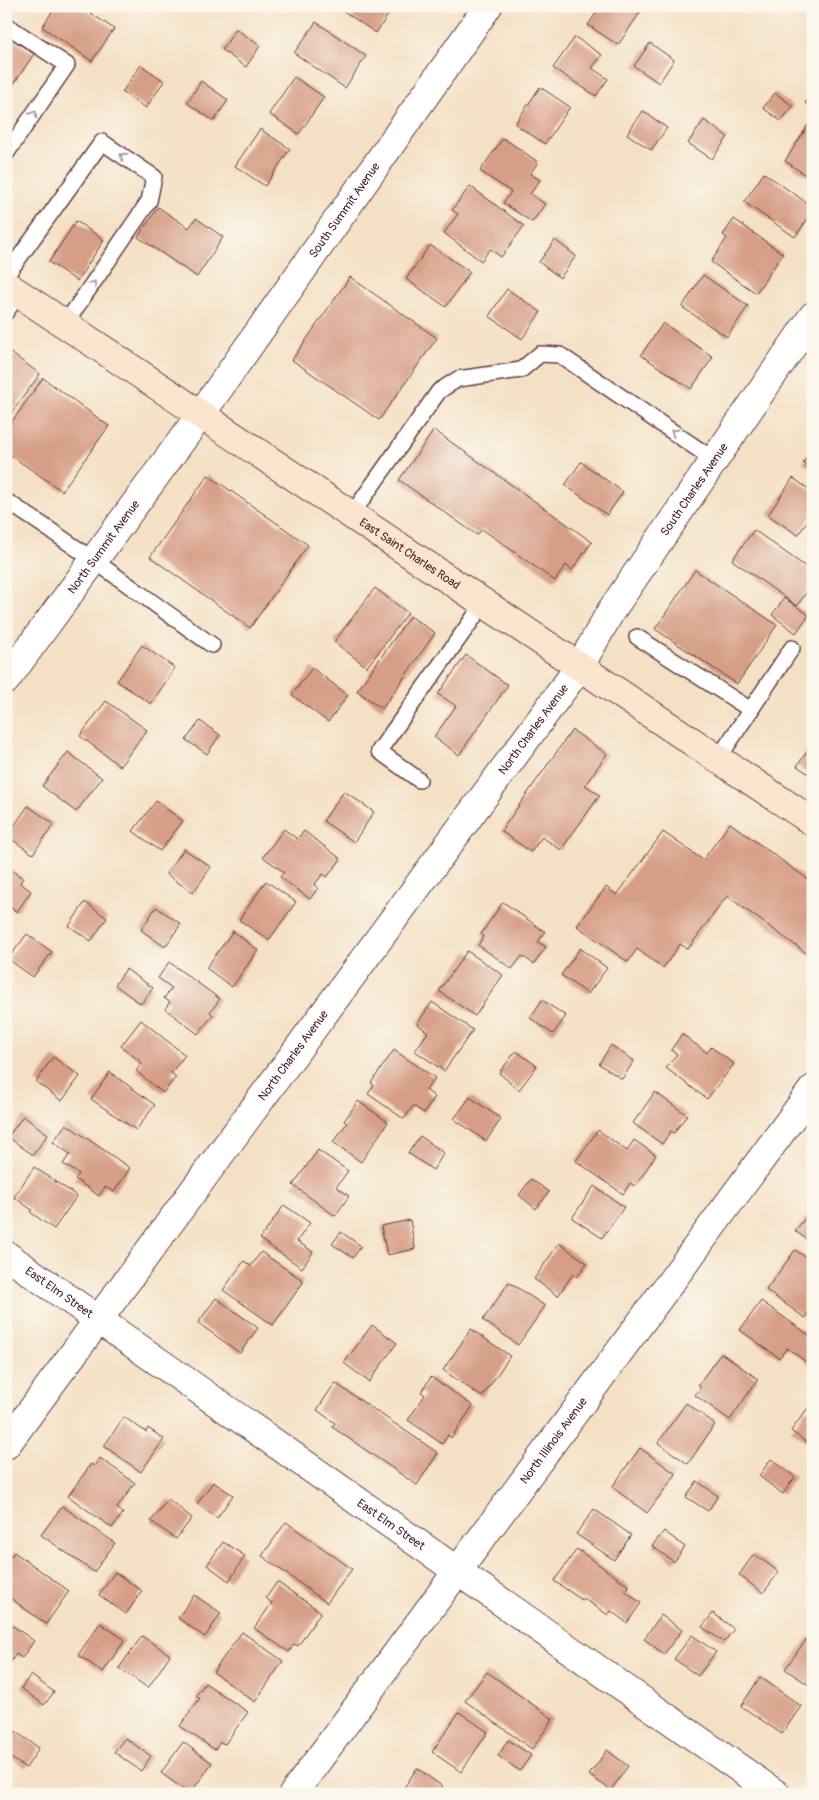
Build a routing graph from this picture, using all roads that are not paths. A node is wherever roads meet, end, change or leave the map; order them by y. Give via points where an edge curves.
1 (488, 6) edge
2 (6, 25) edge
3 (6, 154) edge
4 (9, 291) edge
5 (813, 316) edge
6 (65, 324) junction
7 (201, 414) junction
8 (714, 460) junction
9 (6, 501) edge
10 (352, 514) junction
11 (93, 561) junction
12 (484, 603) junction
13 (638, 637) dead end
14 (212, 645) dead end
15 (792, 648) dead end
16 (580, 666) junction
17 (6, 680) edge
18 (751, 710) junction
19 (718, 759) junction
20 (419, 780) dead end
21 (813, 822) edge
22 (813, 1089) edge
23 (6, 1255) edge
24 (98, 1320) junction
25 (6, 1444) edge
26 (458, 1571) junction
27 (294, 1794) edge
28 (776, 1794) edge

1 - 7 street, South Summit Avenue
3 -> 2 lane via 66,65
4 - 6 main road, East Saint Charles Road
6 -> 4 lane via 149,201 154,177 102,142
5 - 8 street, South Charles Avenue
6 - 7 main road, East Saint Charles Road
7 - 10 main road, East Saint Charles Road
7 - 11 street, North Summit Avenue
8 -> 10 lane via 560,355 540,354 521,370 458,379 438,391
8 - 16 street, South Charles Avenue via 610,611
9 - 11 lane via 56,532
10 - 12 main road, East Saint Charles Road
11 - 14 lane
11 - 17 street, North Summit Avenue
12 - 16 main road, East Saint Charles Road
12 - 20 lane via 379,751
13 - 18 lane
15 - 18 lane
16 - 19 main road, East Saint Charles Road
16 - 24 street, North Charles Avenue
18 - 19 lane
19 - 21 main road, East Saint Charles Road
22 - 26 street, North Illinois Avenue
23 - 24 street, East Elm Street
24 - 25 street, North Charles Avenue
24 - 26 street, East Elm Street
26 - 27 street, North Illinois Avenue
26 - 28 street, East Elm Street

